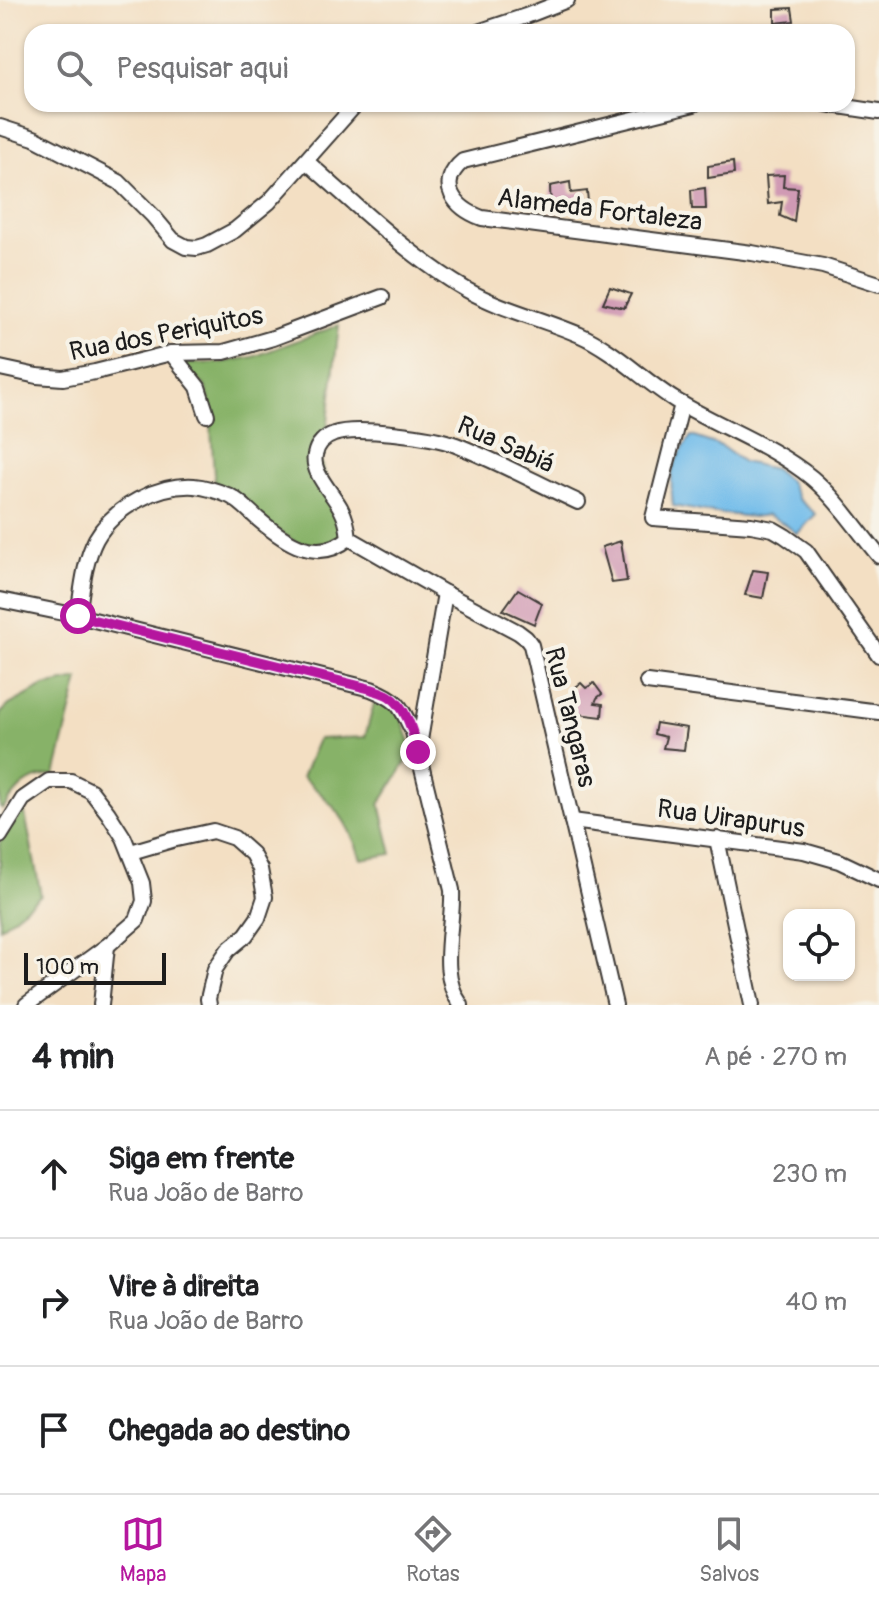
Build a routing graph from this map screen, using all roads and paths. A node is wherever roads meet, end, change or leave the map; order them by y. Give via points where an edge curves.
1 (567, 0) edge
2 (502, 24) edge
3 (855, 108) edge
4 (349, 112) edge
5 (662, 112) edge
6 (879, 112) edge
7 (0, 127) edge
8 (306, 161) junction
9 (879, 284) edge
10 (382, 297) dead end
11 (171, 353) junction
12 (0, 368) edge
13 (682, 404) junction
14 (207, 415) dead end
15 (578, 502) dead end
16 (349, 538) junction
17 (879, 556) edge
18 (445, 593) junction
19 (0, 600) edge
20 (78, 616) junction
21 (876, 643) edge
22 (647, 682) dead end
23 (879, 712) edge
24 (418, 752) junction
25 (572, 821) junction
26 (0, 836) edge
27 (717, 839) junction
28 (131, 852) junction
29 (879, 880) edge
30 (107, 946) junction
31 (26, 1005) edge
32 (101, 1005) edge
33 (209, 1005) edge
34 (461, 1005) edge
35 (615, 1005) edge
36 (752, 1005) edge

1 - 2 street
3 - 6 street
4 - 8 street
5 - 9 street, Alameda Fortaleza via 463,161 451,176 451,194 461,208 482,218 752,253 823,266
7 - 8 street via 34,138 119,182 173,240 186,247 207,245 235,230
8 - 13 street via 410,250 467,290 600,345
10 - 11 street, Rua dos Periquitos via 245,347
11 - 12 street, Rua dos Periquitos via 63,378
11 - 14 street via 198,387
13 - 17 street via 793,464 831,497
13 - 21 street via 653,518 773,529 806,551 847,612
15 - 16 street, Rua Sabiá via 454,444 343,431 322,440 314,459 343,511
16 - 18 street, Rua Tangaras
16 - 20 street via 319,552 296,545 233,498 212,489 192,486 155,493 119,512 97,538 86,565
18 - 24 street
18 - 25 street, Rua Tangaras via 518,632 531,645
19 - 20 street
20 - 24 street via 390,696 403,709
22 - 23 street
24 - 34 street via 452,890 448,971
25 - 27 street, Rua Uirapurus
25 - 35 street, Rua Tangaras
26 - 28 street via 23,799 49,781 71,781 91,791
27 - 29 street, Rua Uirapurus via 804,851
27 - 36 street
28 - 30 street via 144,901 137,920
28 - 33 street via 213,831 234,838 260,869 265,897 258,918 215,969
30 - 31 street
30 - 32 street

